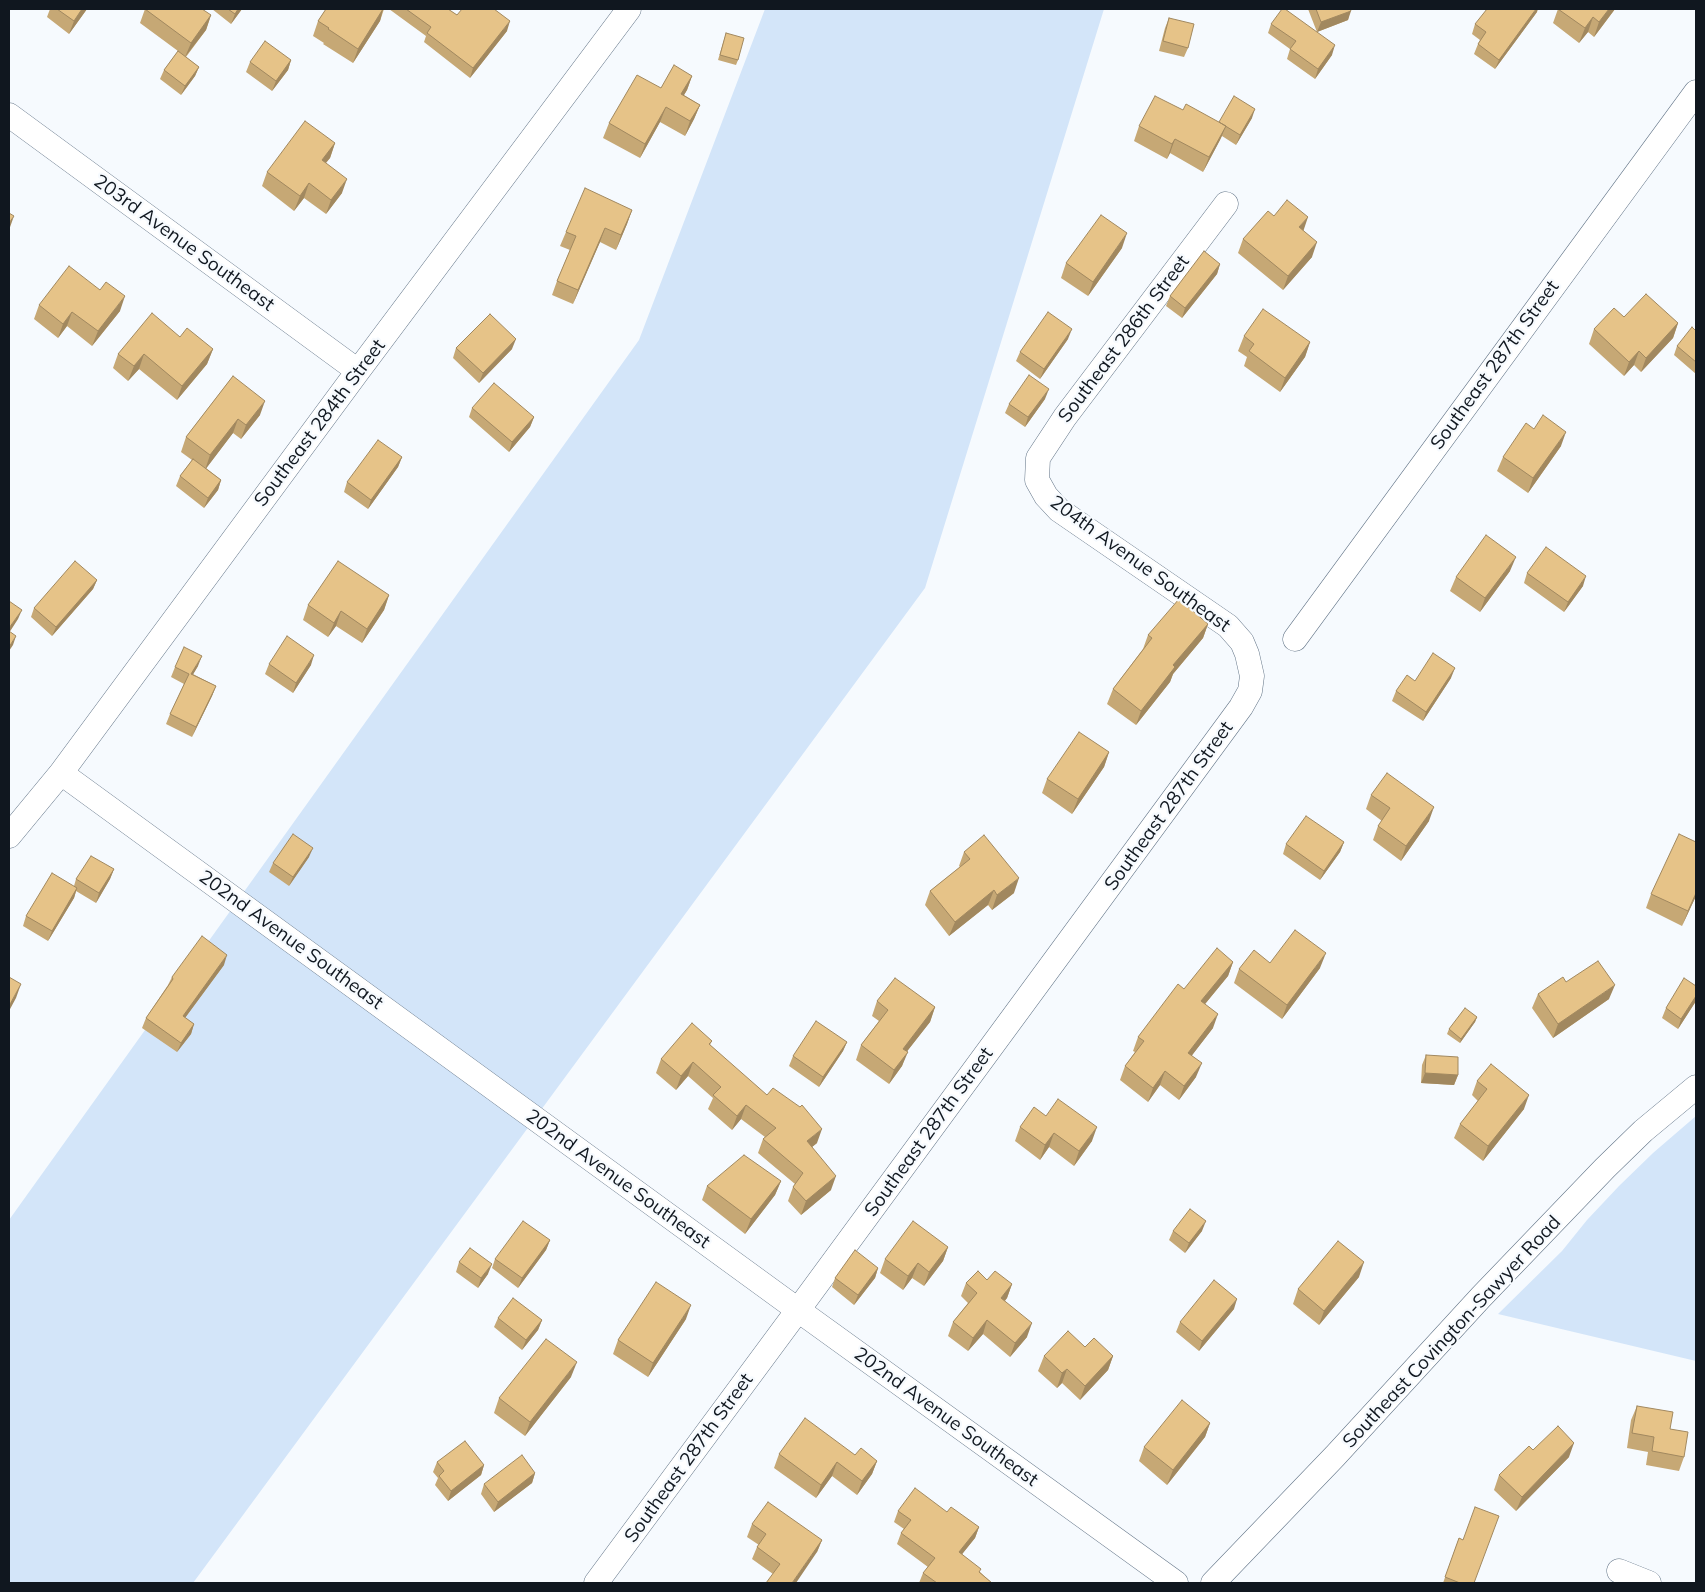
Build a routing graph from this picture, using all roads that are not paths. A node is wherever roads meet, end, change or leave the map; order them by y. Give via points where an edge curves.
1 (629, 9) edge
2 (1696, 92) edge
3 (9, 115) edge
4 (1226, 204) dead end
5 (358, 371) junction
6 (1037, 480) joint
7 (1295, 639) dead end
8 (1252, 676) joint
9 (62, 773) junction
10 (9, 836) edge
11 (1696, 1087) edge
12 (798, 1310) junction
13 (1619, 1571) dead end
14 (596, 1583) edge
15 (1176, 1583) edge
16 (1213, 1583) edge
17 (1649, 1583) edge

1 - 5 street, Southeast 284th Street
2 - 7 street, Southeast 287th Street
3 - 5 street, 203rd Avenue Southeast
4 - 6 street, Southeast 286th Street via 1065,417 1038,458
5 - 9 street, Southeast 284th Street
6 - 8 street, 204th Avenue Southeast via 1059,510 1228,626 1242,642
8 - 12 street, Southeast 287th Street via 1250,691 1241,707
9 - 10 street, Southeast 284th Street
9 - 12 street, 202nd Avenue Southeast
11 - 16 street, Southeast Covington-Sawyer Road via 1642,1130
12 - 14 street, Southeast 287th Street
12 - 15 street, 202nd Avenue Southeast
13 - 17 street

